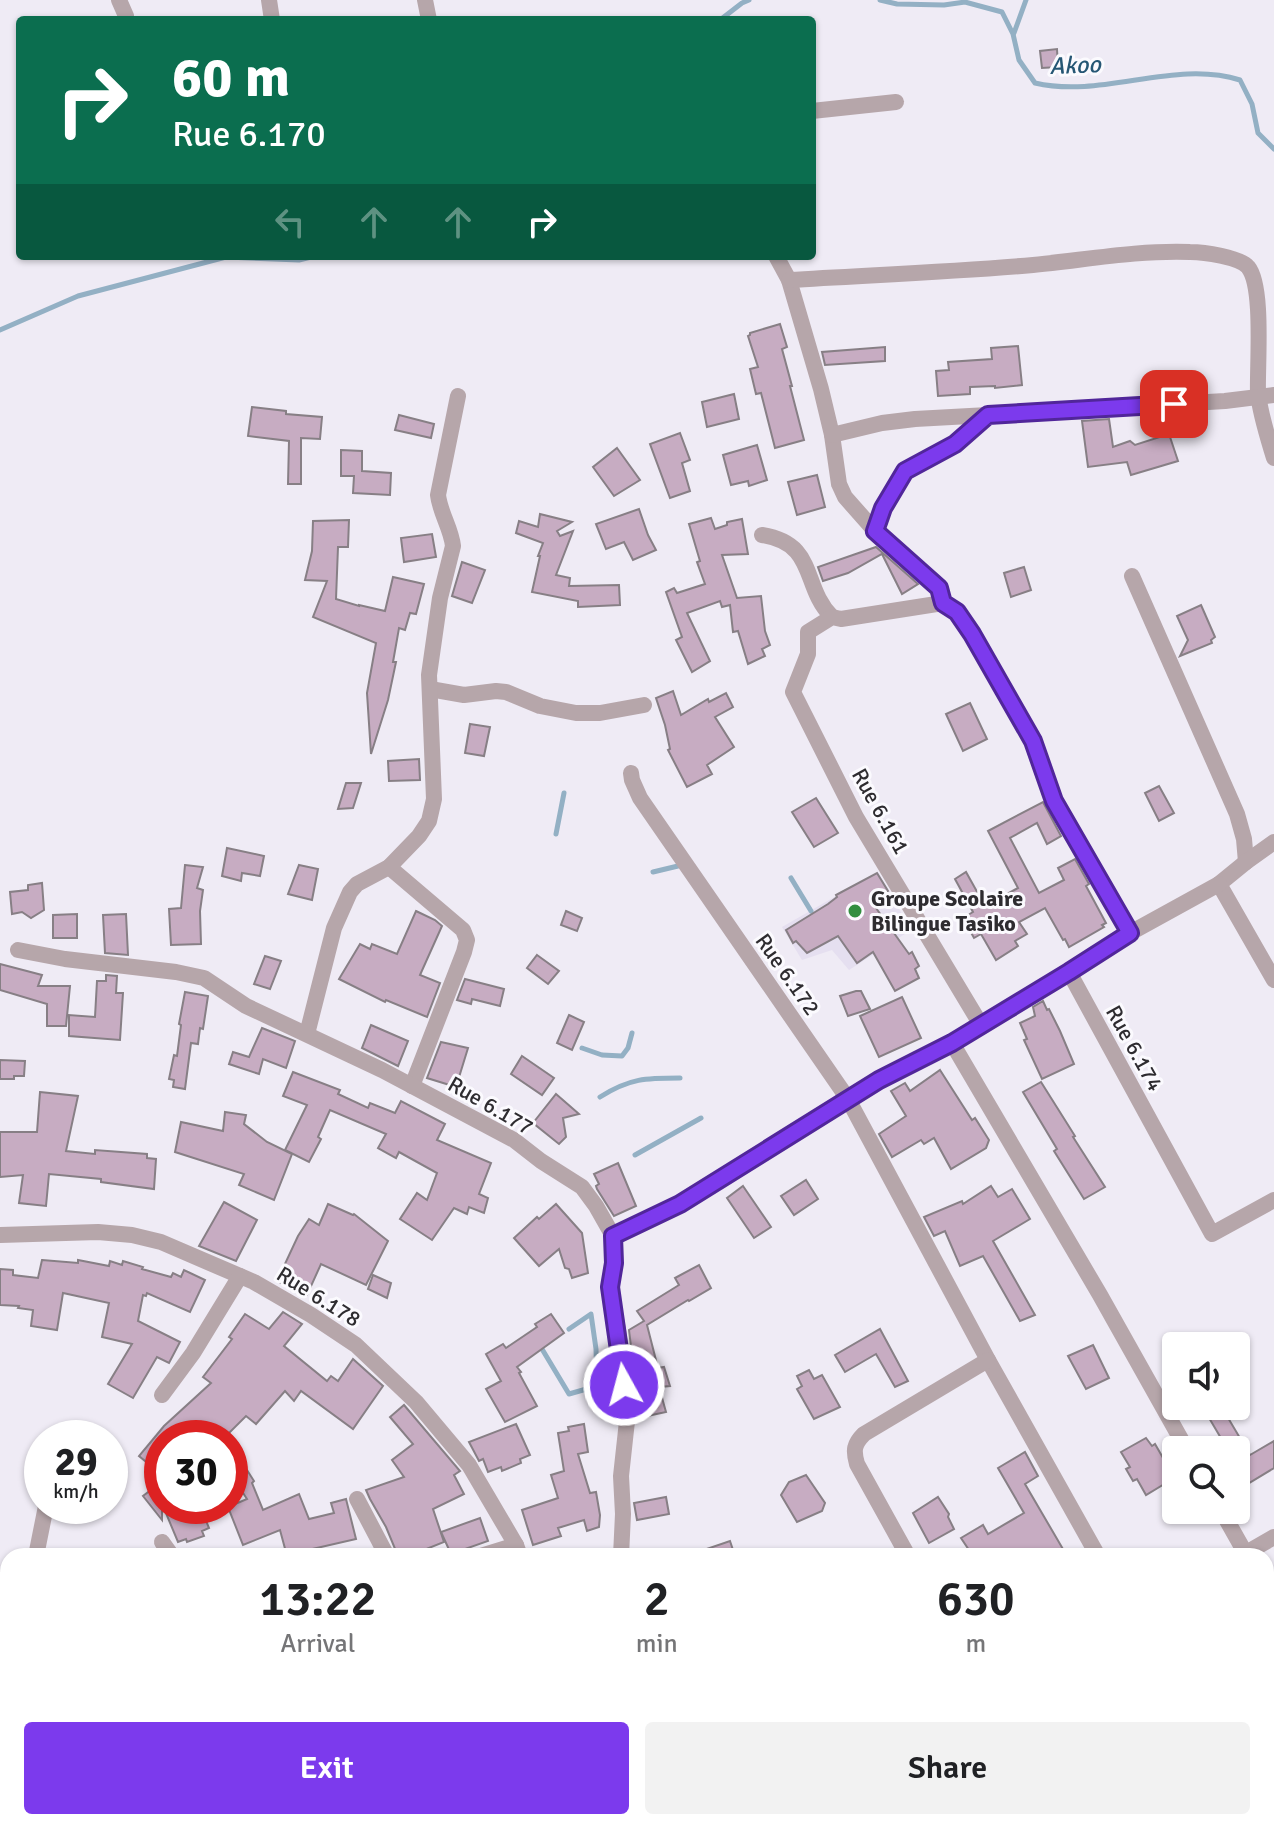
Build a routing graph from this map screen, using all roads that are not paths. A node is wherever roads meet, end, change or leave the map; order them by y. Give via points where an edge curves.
1 (119, 0) edge
2 (126, 16) dead end
3 (896, 102) dead end
4 (816, 111) edge
5 (778, 260) edge
6 (789, 280) junction
7 (458, 396) dead end
8 (1266, 396) edge
9 (988, 415) junction
10 (832, 435) junction
11 (1274, 458) edge
12 (875, 531) junction
13 (762, 535) dead end
14 (1132, 576) dead end
15 (943, 603) junction
16 (832, 617) junction
17 (430, 689) junction
18 (644, 705) dead end
19 (631, 773) dead end
20 (1274, 842) edge
21 (1246, 862) junction
22 (389, 867) junction
23 (1219, 884) junction
24 (1130, 933) junction
25 (18, 950) dead end
26 (1069, 972) junction
27 (1274, 980) edge
28 (981, 1025) junction
29 (307, 1034) junction
30 (952, 1043) junction
31 (412, 1086) junction
32 (848, 1099) junction
33 (1274, 1200) edge
34 (0, 1235) edge
35 (613, 1236) junction
36 (240, 1276) junction
37 (988, 1360) junction
38 (162, 1395) dead end
39 (1179, 1436) edge
40 (357, 1499) dead end
41 (42, 1524) edge
42 (1228, 1524) edge
43 (1274, 1537) edge
44 (38, 1548) edge
45 (383, 1548) edge
46 (517, 1548) edge
47 (621, 1548) edge
48 (904, 1548) edge
49 (1094, 1548) edge
50 (1241, 1548) edge
51 (1256, 1548) edge

1 - 2 street
3 - 4 street
5 - 6 street
6 - 8 street via 1206,253 1250,268
6 - 10 street
7 - 17 street via 438,495 453,546 440,598
8 - 9 street
8 - 11 street
9 - 10 street via 882,423
9 - 12 street via 955,444 905,471
10 - 12 street via 839,484
12 - 15 street via 939,588
13 - 16 street via 790,544 800,555
14 - 21 street via 1237,814
15 - 16 street
15 - 24 street via 957,612 972,634 1033,741 1054,801
16 - 28 street, Rue 6.161 via 808,632 808,654 793,692 856,817
17 - 18 street via 464,695 506,692 576,713
17 - 22 street via 434,799 429,821
19 - 32 street, Rue 6.172 via 640,798
20 - 21 street
21 - 23 street
22 - 29 street via 350,892 334,928
22 - 31 street via 463,930 467,940
23 - 24 street
23 - 27 street
24 - 26 street
25 - 29 street, Rue 6.177 via 204,978 246,1006
26 - 28 street
26 - 33 street, Rue 6.174 via 1212,1234
28 - 30 street
29 - 31 street, Rue 6.177
30 - 32 street
30 - 39 street
31 - 35 street, Rue 6.177 via 514,1140 582,1187
32 - 35 street via 680,1204
32 - 37 street, Rue 6.172
34 - 36 street, Rue 6.178 via 132,1235
35 - 47 street via 610,1287 628,1412
36 - 38 street
36 - 46 street, Rue 6.178 via 356,1345 416,1402 469,1465
37 - 48 street via 855,1442 857,1464
37 - 49 street, Rue 6.172
40 - 45 street
41 - 44 street
42 - 50 street
43 - 51 street

